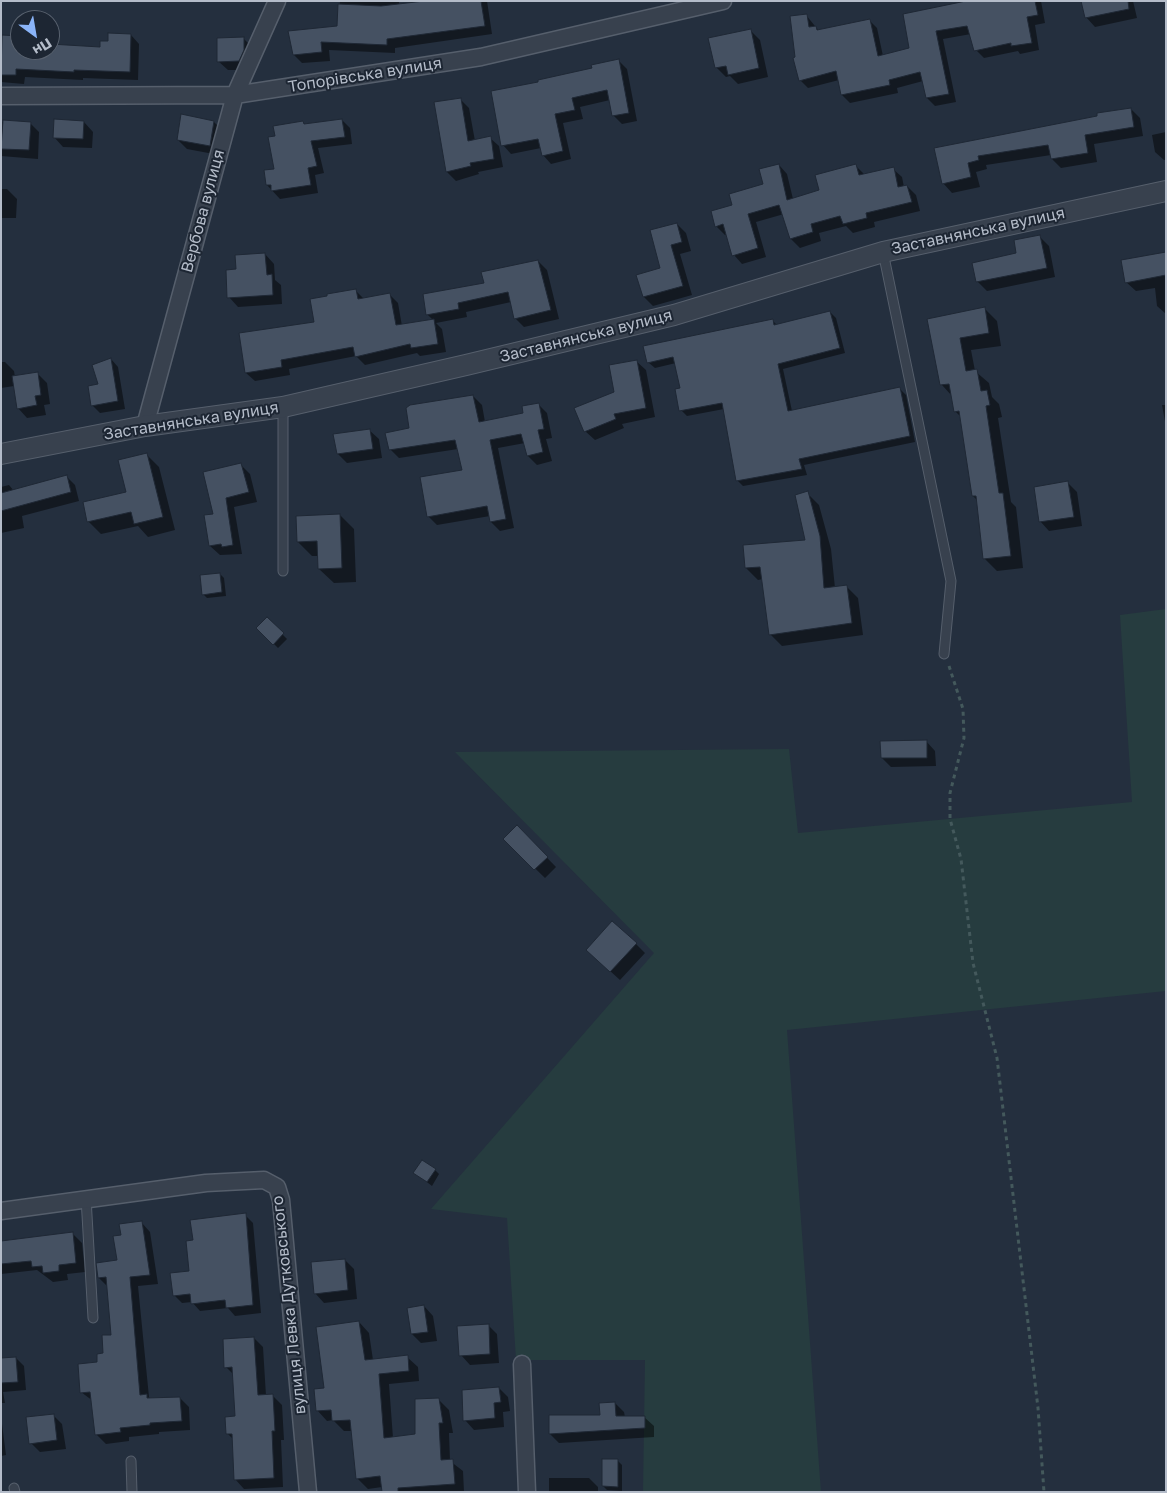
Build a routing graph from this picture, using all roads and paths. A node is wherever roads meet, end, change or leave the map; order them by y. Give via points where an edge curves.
1 (277, 1) edge
2 (722, 1) edge
3 (235, 95) junction
4 (1, 96) edge
5 (1166, 191) edge
6 (883, 252) junction
7 (283, 407) junction
8 (145, 426) junction
9 (1, 454) edge
10 (282, 572) dead end
11 (944, 654) joint
12 (86, 1198) junction
13 (1, 1211) edge
14 (93, 1318) dead end
15 (522, 1364) dead end
16 (131, 1461) dead end
17 (132, 1492) edge
18 (308, 1492) edge
19 (528, 1492) edge
20 (1044, 1492) edge

1 - 3 street, Вербова вулиця
2 - 3 street, Топорівська вулиця via 480,57
3 - 4 street, Топорівська вулиця
3 - 8 street, Вербова вулиця
5 - 6 street, Заставнянська вулиця
6 - 7 street, Заставнянська вулиця via 674,315
6 - 11 lane via 951,581
7 - 8 street, Заставнянська вулиця
7 - 10 lane
8 - 9 street, Заставнянська вулиця
11 - 20 path via 964,709 964,738 950,793 950,820 961,859 973,963 998,1058 1038,1408
12 - 13 street, вулиця Левка Дутковського
12 - 14 lane
12 - 18 street, вулиця Левка Дутковського via 206,1183 264,1180 278,1188
15 - 19 street
16 - 17 lane

